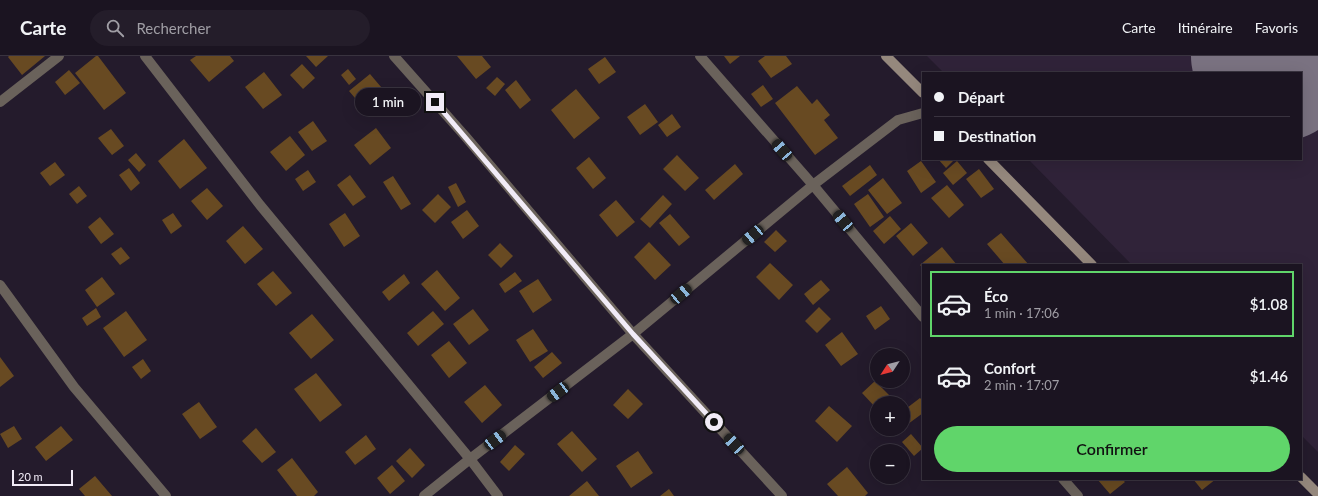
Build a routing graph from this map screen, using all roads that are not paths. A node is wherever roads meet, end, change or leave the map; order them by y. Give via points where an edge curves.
1 (58, 56) edge
2 (145, 56) edge
3 (394, 56) edge
4 (700, 56) edge
5 (886, 56) edge
6 (922, 92) edge
7 (0, 102) edge
8 (922, 113) edge
9 (989, 160) edge
10 (813, 185) junction
11 (1091, 264) edge
12 (0, 285) edge
13 (922, 316) edge
14 (633, 334) junction
15 (470, 459) junction
16 (1302, 478) edge
17 (1064, 480) edge
18 (1318, 494) edge
19 (166, 496) edge
20 (424, 496) edge
21 (498, 496) edge
22 (782, 496) edge
23 (1078, 496) edge

1 - 7 street
2 - 15 street via 260,204
3 - 14 street
4 - 10 street
5 - 6 street
8 - 10 street via 898,120
9 - 11 street
10 - 13 street
10 - 14 street
12 - 19 street via 74,388
14 - 15 street
14 - 22 street
15 - 20 street
15 - 21 street
16 - 18 street
17 - 23 street

